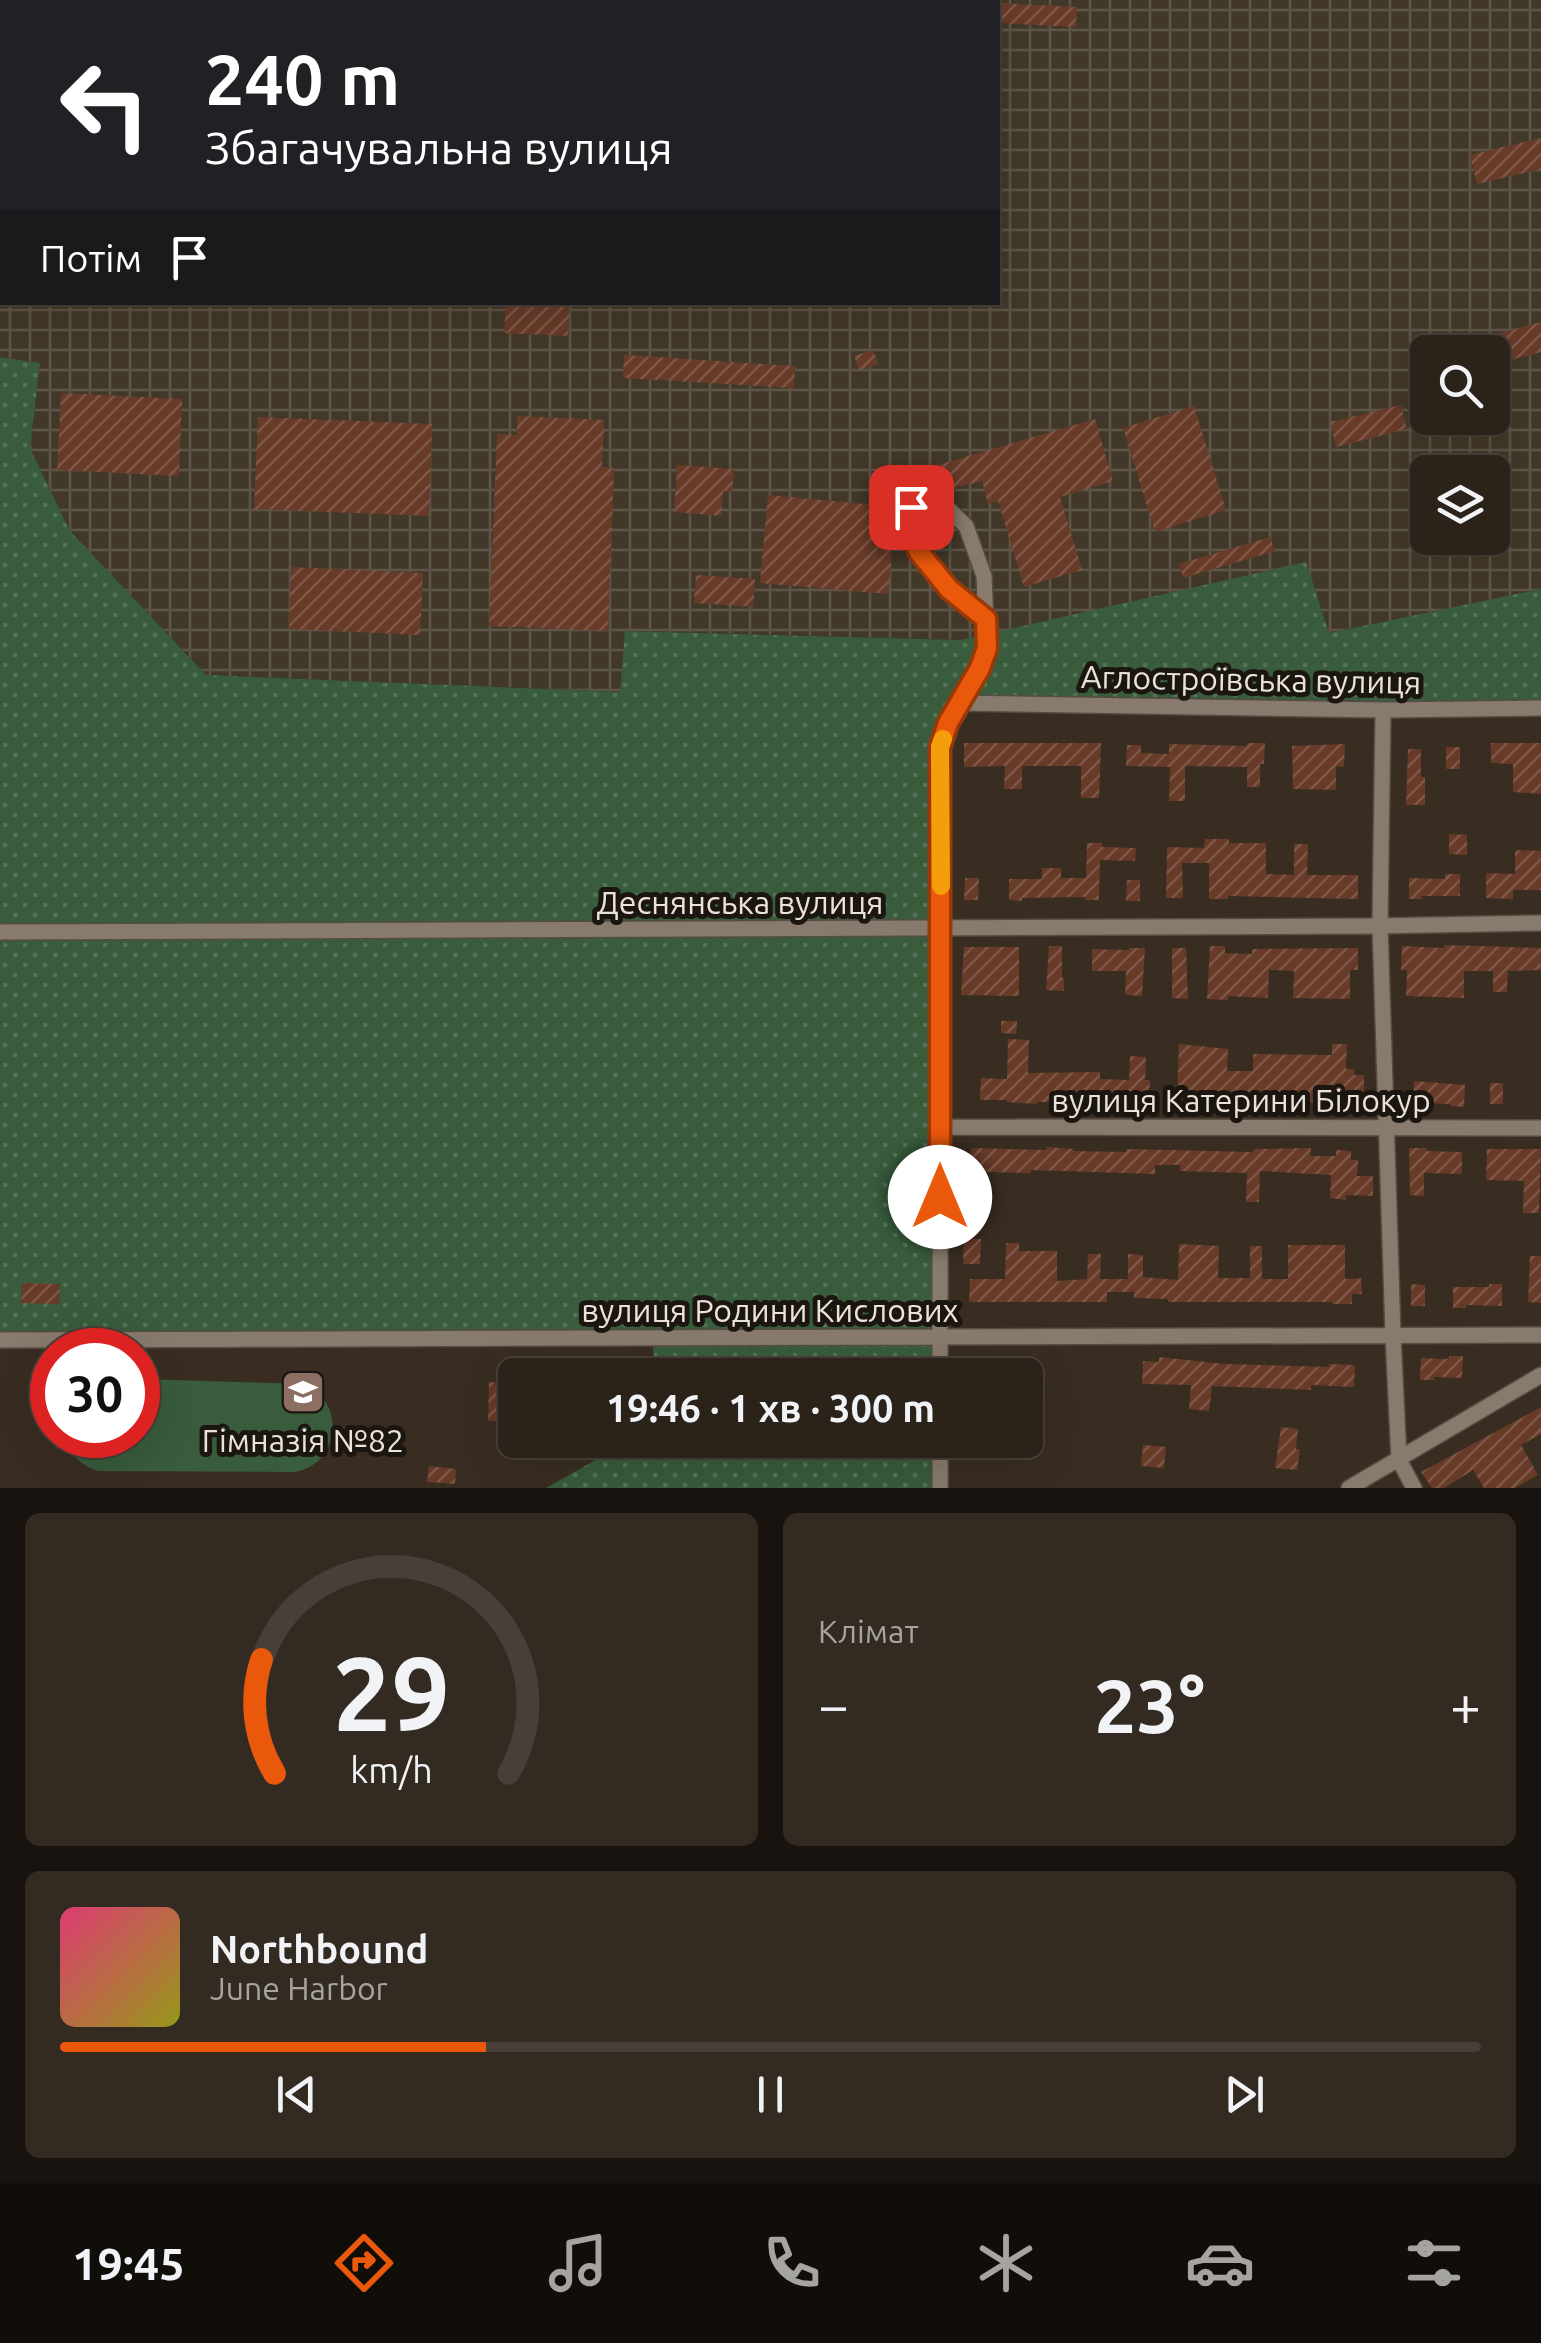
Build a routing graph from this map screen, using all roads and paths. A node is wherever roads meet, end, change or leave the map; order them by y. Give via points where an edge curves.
1 (986, 619) junction
2 (960, 702) junction
3 (1541, 708) edge
4 (1383, 710) junction
5 (1541, 923) edge
6 (1380, 926) junction
7 (941, 928) junction
8 (0, 932) edge
9 (941, 1127) junction
10 (1387, 1127) junction
11 (1541, 1128) edge
12 (1394, 1334) junction
13 (1541, 1335) edge
14 (940, 1337) junction
15 (0, 1340) edge
16 (940, 1358) edge
17 (1541, 1375) edge
18 (940, 1458) edge
19 (1399, 1460) junction
20 (940, 1488) edge
21 (1349, 1488) edge
22 (1414, 1488) edge

1 - 1 street via 984,576 966,526 924,495 911,507 906,529 934,573
1 - 2 street via 987,648
2 - 4 street, Аглостроївська вулиця
2 - 7 street via 940,747
3 - 4 street, Аглостроївська вулиця
4 - 6 street
5 - 6 street, Деснянська вулиця
6 - 7 street, Деснянська вулиця
6 - 10 street
7 - 8 street, Деснянська вулиця
7 - 9 street
9 - 10 street, вулиця Катерини Білокур
9 - 14 street
10 - 11 street, вулиця Катерини Білокур
10 - 12 street
12 - 13 street, вулиця Родини Кислових
12 - 14 street, вулиця Родини Кислових
12 - 19 street
14 - 15 street, вулиця Родини Кислових
14 - 16 street
17 - 19 street
18 - 20 street
19 - 21 street
19 - 22 street

